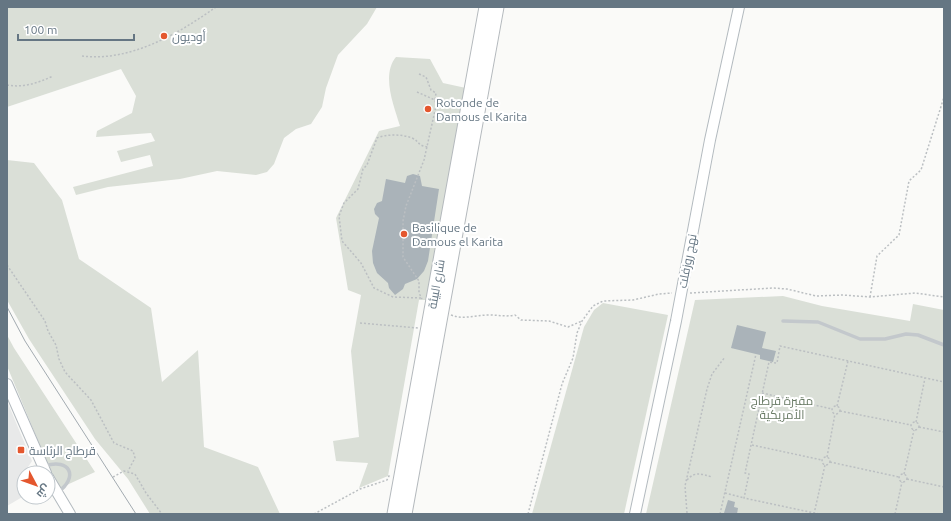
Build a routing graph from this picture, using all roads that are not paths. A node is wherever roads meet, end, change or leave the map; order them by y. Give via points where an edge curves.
1 (486, 7) edge
2 (497, 7) edge
3 (739, 7) edge
4 (783, 321) dead end
5 (944, 345) edge
6 (7, 384) edge
7 (43, 465) edge
8 (56, 466) edge
9 (57, 493) joint
10 (70, 514) edge
11 (394, 514) edge
12 (405, 514) edge
13 (634, 514) edge

1 - 11 highway, شارع البيئة via 422,325
2 - 12 highway, شارع البيئة
3 - 13 street, نهج روزفلت
4 - 5 lane via 818,322 860,339 885,339 906,334 918,335
6 - 7 street
8 - 9 lane via 65,466 70,476 66,485
9 - 10 street

